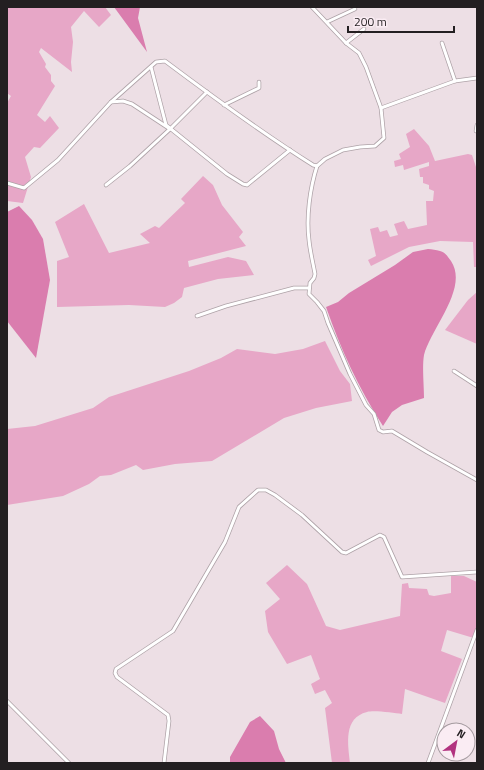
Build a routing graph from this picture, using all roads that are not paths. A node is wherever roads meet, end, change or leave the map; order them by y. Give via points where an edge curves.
1 (312, 7) edge
2 (355, 9) dead end
3 (327, 22) junction
4 (364, 29) dead end
5 (346, 43) junction
6 (442, 43) dead end
7 (151, 67) junction
8 (477, 78) edge
9 (455, 81) junction
10 (259, 82) dead end
11 (207, 92) junction
12 (111, 102) junction
13 (224, 105) junction
14 (381, 108) junction
15 (477, 125) edge
16 (170, 129) junction
17 (476, 131) edge
18 (290, 150) junction
19 (317, 166) junction
20 (7, 183) edge
21 (106, 184) dead end
22 (309, 288) junction
23 (197, 316) dead end
24 (454, 371) dead end
25 (477, 386) edge
26 (477, 480) edge
27 (477, 572) edge
28 (477, 630) edge
29 (7, 701) edge
30 (69, 763) edge
31 (164, 763) edge
32 (428, 763) edge

1 - 3 street
2 - 3 street
3 - 5 street
4 - 5 street
5 - 14 street via 359,53
6 - 9 street
7 - 11 street via 156,62 165,61
7 - 12 street
7 - 16 street via 166,125
8 - 9 street
9 - 14 street
10 - 13 street via 259,88
11 - 13 street
11 - 16 street
12 - 16 street via 123,100 132,104
12 - 20 street via 58,160 24,188
13 - 18 street
14 - 19 street via 384,138 375,146 344,150
15 - 17 street
16 - 18 street via 228,174 248,185
16 - 21 street
18 - 19 street
19 - 22 street via 309,208 308,239 315,274
22 - 23 street via 294,288
22 - 26 street via 309,294 324,311 350,374 374,414 379,430 392,431
24 - 25 street
27 - 31 street via 402,577 384,537 380,535 346,553 342,552 302,515 275,495 266,490 258,490 239,508 226,542 173,631 116,669 117,677 168,715
28 - 32 street
29 - 30 street

